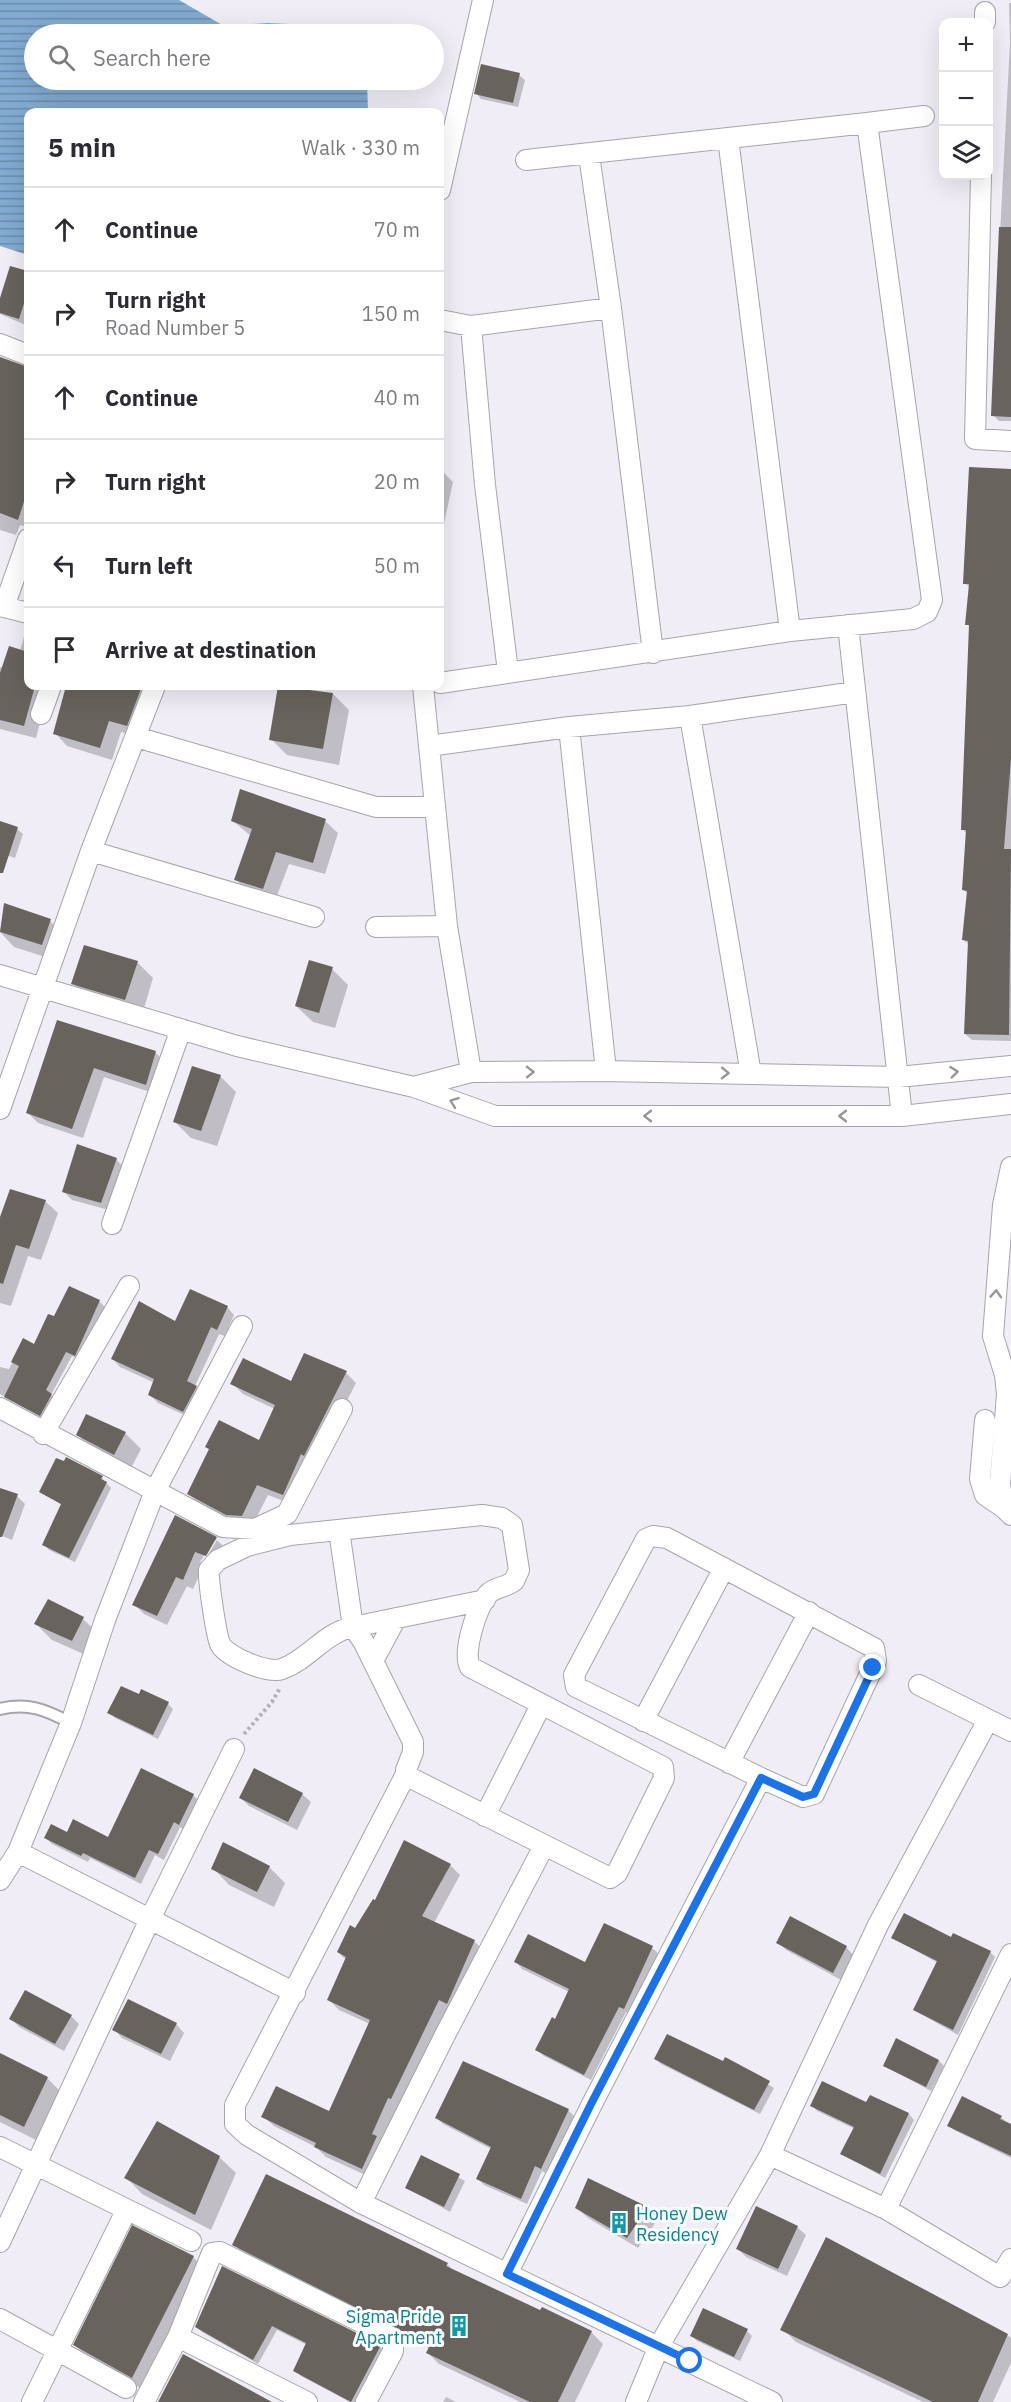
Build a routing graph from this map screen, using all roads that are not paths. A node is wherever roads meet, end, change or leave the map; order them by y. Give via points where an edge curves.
1 (483, 0) edge
2 (924, 116) dead end
3 (867, 123) junction
4 (728, 138) junction
5 (589, 155) junction
6 (526, 160) dead end
7 (444, 172) edge
8 (981, 180) edge
9 (611, 308) junction
10 (444, 321) edge
11 (471, 326) junction
12 (0, 344) edge
13 (24, 353) edge
14 (1011, 441) edge
15 (24, 549) edge
16 (2, 607) edge
17 (24, 612) edge
18 (848, 625) junction
19 (790, 631) junction
20 (653, 653) junction
21 (508, 672) junction
22 (444, 682) edge
23 (50, 690) edge
24 (154, 690) edge
25 (422, 690) edge
26 (855, 692) junction
27 (41, 714) dead end
28 (690, 716) junction
29 (569, 727) junction
30 (136, 737) junction
31 (429, 746) junction
32 (435, 807) junction
33 (91, 851) junction
34 (314, 917) dead end
35 (447, 926) junction
36 (376, 927) dead end
37 (0, 975) edge
38 (42, 988) junction
39 (181, 1029) junction
40 (1011, 1066) edge
41 (606, 1071) junction
42 (471, 1072) junction
43 (751, 1074) junction
44 (897, 1077) junction
45 (414, 1087) junction
46 (1011, 1104) edge
47 (0, 1109) edge
48 (902, 1116) junction
49 (1011, 1167) edge
50 (112, 1224) dead end
51 (129, 1286) dead end
52 (242, 1326) dead end
53 (1002, 1336) edge
54 (0, 1408) edge
55 (342, 1409) dead end
56 (985, 1420) dead end
57 (43, 1434) junction
58 (155, 1491) junction
59 (1008, 1512) edge
60 (287, 1514) junction
61 (339, 1530) junction
62 (291, 1535) junction
63 (724, 1568) junction
64 (485, 1600) junction
65 (809, 1612) junction
66 (396, 1618) junction
67 (353, 1627) junction
68 (373, 1661) junction
69 (919, 1685) dead end
70 (541, 1705) junction
71 (0, 1709) edge
72 (643, 1720) junction
73 (988, 1720) junction
74 (71, 1723) junction
75 (1011, 1731) edge
76 (234, 1749) road end
77 (729, 1762) junction
78 (406, 1774) junction
79 (761, 1778) junction
80 (484, 1816) junction
81 (544, 1846) junction
82 (18, 1851) junction
83 (0, 1880) edge
84 (150, 1919) junction
85 (1011, 1954) edge
86 (295, 1993) junction
87 (0, 2147) edge
88 (770, 2154) junction
89 (37, 2165) junction
90 (362, 2203) junction
91 (886, 2209) junction
92 (126, 2211) junction
93 (191, 2241) dead end
94 (0, 2242) edge
95 (1011, 2259) edge
96 (507, 2274) junction
97 (1006, 2280) edge
98 (0, 2319) edge
99 (178, 2337) junction
100 (659, 2346) junction
101 (58, 2351) junction
102 (126, 2388) dead end
103 (33, 2402) edge
104 (144, 2402) edge
105 (307, 2402) edge
106 (366, 2402) edge
107 (636, 2402) edge
108 (772, 2402) edge

1 - 7 street
2 - 3 street
3 - 4 street
3 - 18 street via 932,600 927,612 913,619
4 - 5 street
4 - 19 street
5 - 6 street
5 - 9 street
8 - 14 street via 975,439
9 - 11 street
9 - 20 street
10 - 11 street
11 - 21 street
12 - 13 street
15 - 16 street
16 - 17 street
18 - 19 street
18 - 26 street
19 - 20 street
20 - 21 street
21 - 22 street
23 - 27 street
24 - 30 street
25 - 31 street
26 - 28 street
26 - 44 street
28 - 29 street
28 - 43 street
29 - 31 street
29 - 41 street
30 - 32 street via 376,807
30 - 33 street
31 - 32 street
32 - 35 street
33 - 34 street
33 - 38 street
35 - 36 street
35 - 42 street
37 - 38 street
38 - 39 street
38 - 47 street
39 - 45 street
39 - 50 street
44 -> 40 street
42 -> 41 street
41 -> 43 street
42 - 45 street
43 - 44 street
44 - 48 street
48 -> 45 street via 495,1116
46 - 48 street
53 -> 49 street via 1003,1205
51 - 57 street
52 - 58 street
53 - 59 street via 1007,1394 1000,1484
54 - 57 street
55 - 60 street
56 - 59 street via 982,1488 985,1495
57 - 58 street
58 - 60 street via 223,1527 255,1529
58 - 74 street via 105,1620
60 - 62 street
61 - 62 street
61 - 64 street via 482,1515 502,1518 515,1532 519,1570 514,1581 495,1589
61 - 67 street
62 - 67 street via 255,1542 212,1565 208,1577 220,1643 272,1671 290,1666 332,1635
63 - 65 street
63 - 72 street
63 - 72 street via 667,1538 653,1536 642,1544 574,1681 581,1691
64 - 66 street
64 - 70 street via 467,1645 466,1660 470,1667
65 - 77 street
65 - 79 street via 870,1644 877,1654 876,1661 814,1794 803,1797
66 - 67 street
66 - 68 street
67 - 68 street
68 - 78 street via 413,1742
69 - 73 street
70 - 80 street
70 - 81 street via 658,1763 665,1773 614,1877 604,1877
71 - 74 lane via 17,1705 41,1708
72 - 77 street
73 - 75 street
73 - 88 street via 878,1925
74 - 82 street
76 - 84 street
77 - 79 street
78 - 80 street
78 - 86 street
79 - 96 street
80 - 81 street
81 - 90 street
82 - 83 street
82 - 84 street
84 - 86 street
84 - 89 street
85 - 91 street
86 - 90 street via 235,2106 235,2124 247,2135
87 - 89 street
88 - 91 street
88 - 100 street
89 - 92 street
89 - 94 street
90 - 96 street
91 - 97 street
92 - 93 street
92 - 101 street
95 - 97 street
96 - 100 street
98 - 101 street
99 - 104 street
99 - 105 street
99 - 106 street via 212,2253 220,2252 393,2338 393,2351
100 - 107 street
100 - 108 street
101 - 102 street
101 - 103 street

